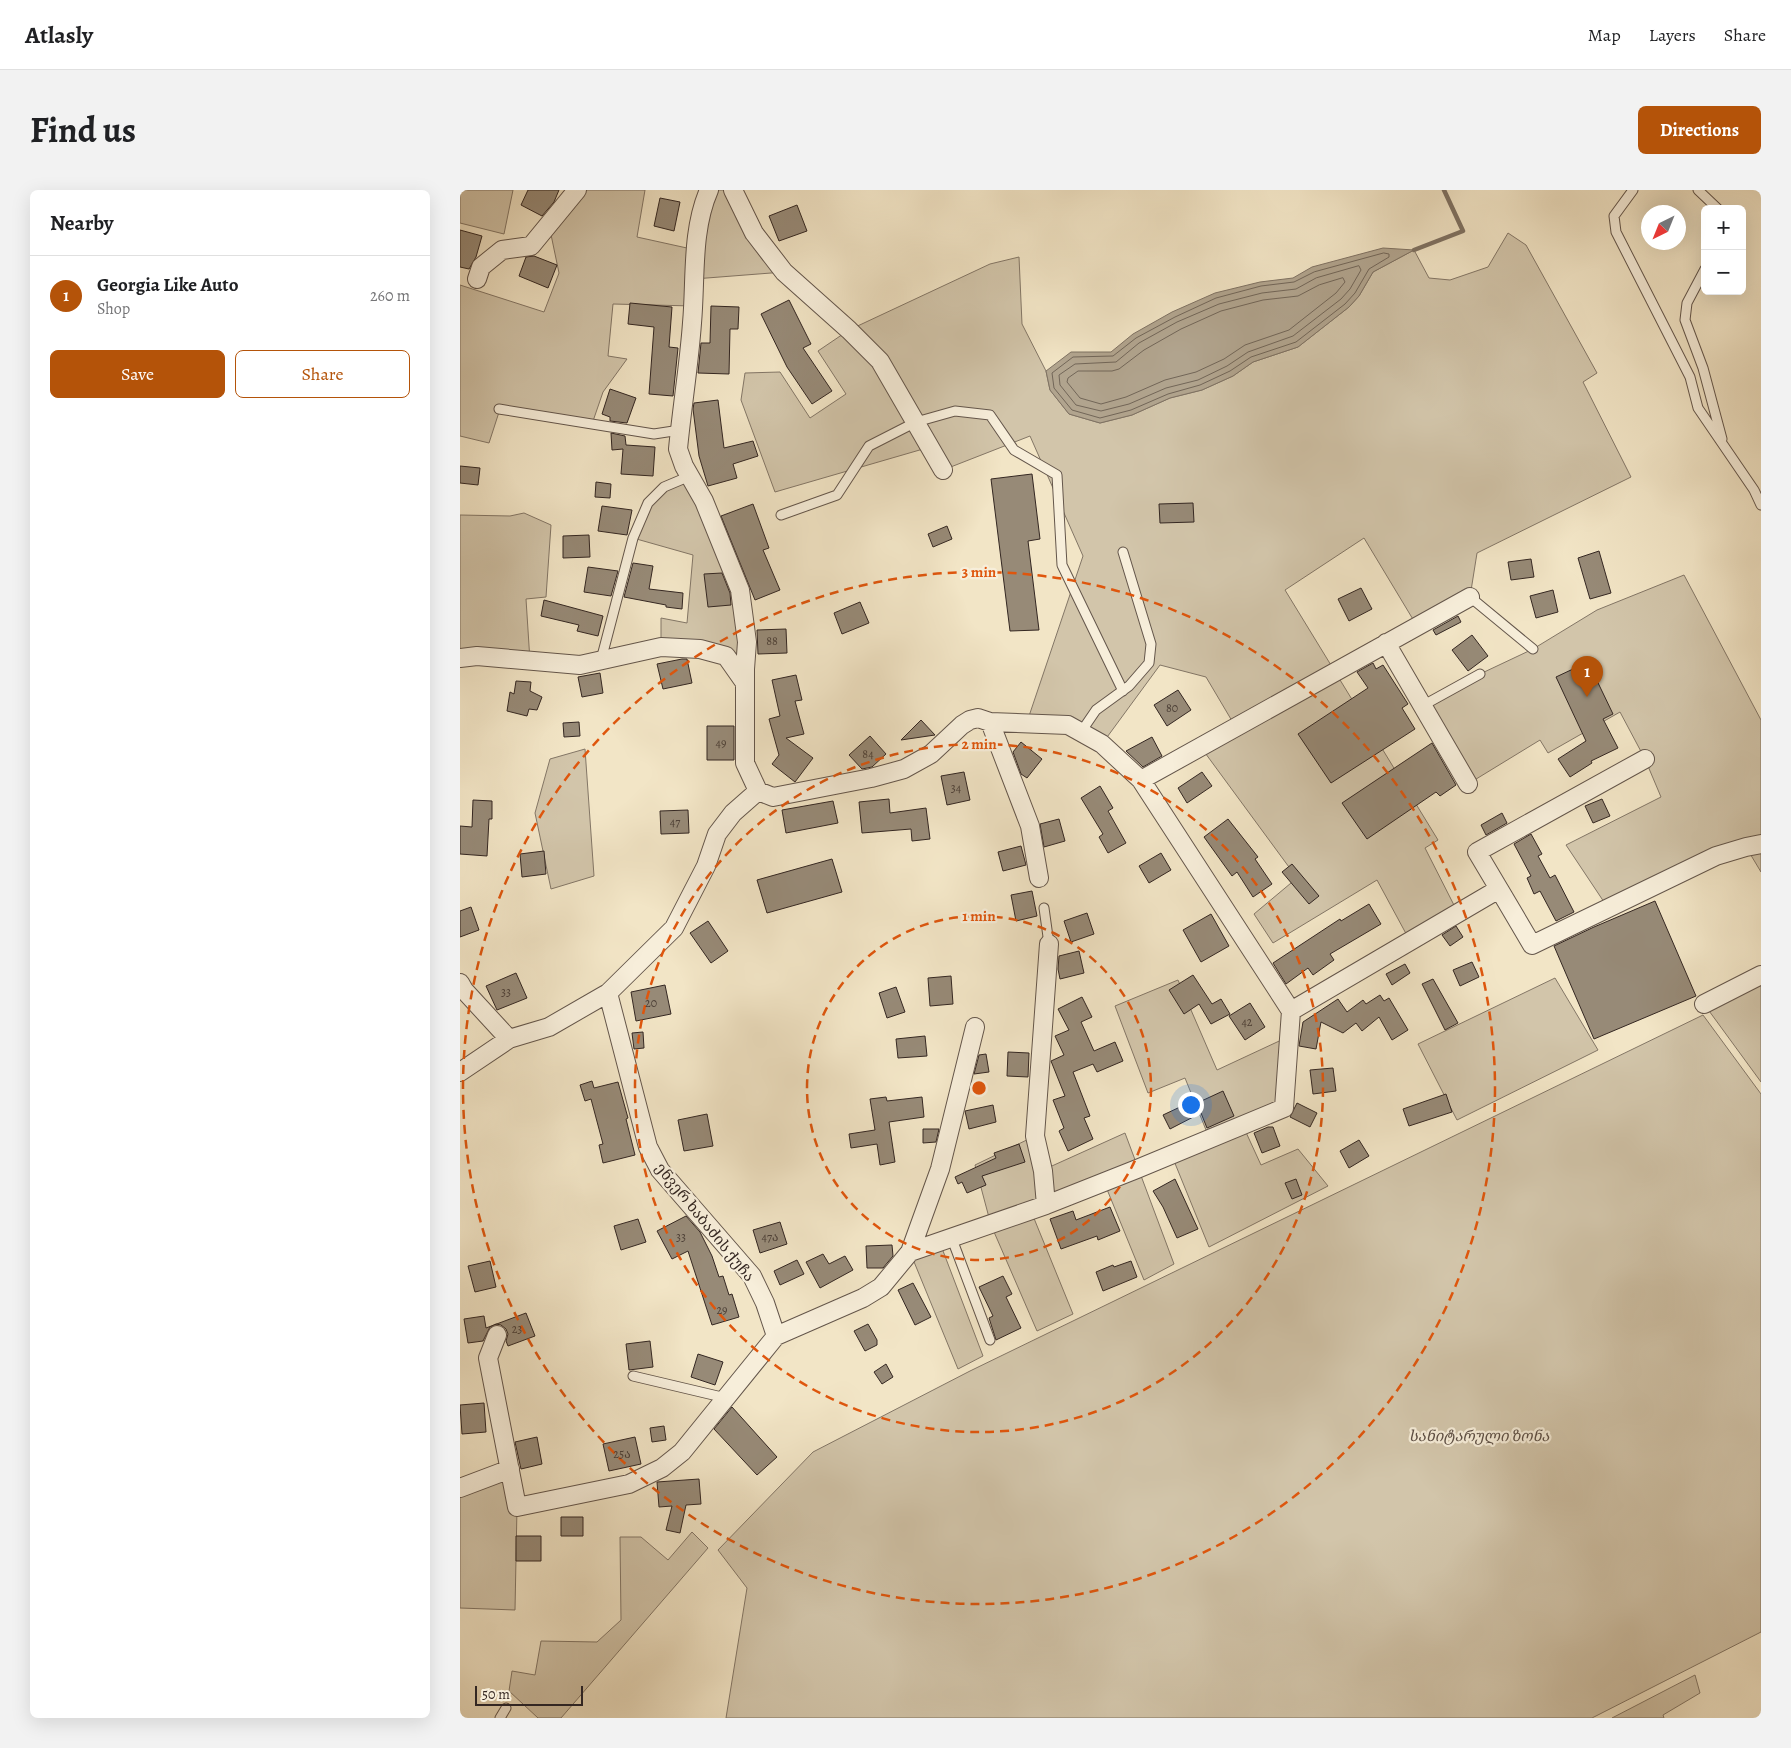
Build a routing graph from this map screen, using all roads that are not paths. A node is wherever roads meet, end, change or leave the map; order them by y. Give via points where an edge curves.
1 (577, 190) edge
2 (709, 190) edge
3 (733, 190) edge
4 (1633, 190) edge
5 (1698, 190) edge
6 (1714, 205) edge
7 (1701, 277) edge
8 (476, 279) dead end
9 (499, 409) dead end
10 (916, 422) junction
11 (680, 430) junction
12 (1724, 446) junction
13 (943, 470) dead end
14 (690, 476) junction
15 (1761, 505) edge
16 (781, 515) dead end
17 (1123, 552) dead end
18 (1470, 597) joint
19 (1386, 643) junction
20 (1532, 649) dead end
21 (460, 658) edge
22 (601, 660) junction
23 (1480, 674) dead end
24 (745, 683) junction
25 (1123, 691) junction
26 (1422, 706) junction
27 (990, 722) junction
28 (1081, 732) junction
29 (1645, 759) dead end
30 (1141, 780) junction
31 (1468, 784) dead end
32 (758, 791) junction
33 (1761, 844) edge
34 (1039, 878) dead end
35 (1499, 889) junction
36 (1044, 908) dead end
37 (1049, 944) joint
38 (1761, 975) edge
39 (460, 983) edge
40 (608, 992) junction
41 (1704, 1004) dead end
42 (1291, 1011) junction
43 (975, 1027) dead end
44 (509, 1039) junction
45 (460, 1072) edge
46 (1046, 1205) junction
47 (952, 1239) junction
48 (910, 1252) junction
49 (497, 1335) dead end
50 (776, 1336) junction
51 (990, 1340) dead end
52 (633, 1376) dead end
53 (726, 1398) junction
54 (510, 1469) junction
55 (460, 1488) edge
56 (506, 1708) dead end
57 (500, 1718) edge

1 - 8 street via 531,246 502,250 481,267
2 - 11 street via 699,228
3 - 10 street via 754,233 784,272 880,361
4 - 12 lane via 1614,216 1616,232 1690,377 1698,408
5 - 6 lane
7 - 12 lane via 1687,303 1685,320 1703,368
9 - 11 lane via 654,434
10 - 13 street
10 - 16 lane via 870,446 837,495
10 - 25 lane via 954,411 990,415 1014,450 1057,475 1062,565
11 - 14 street via 678,449
12 - 15 lane
14 - 22 lane via 664,487 648,502 633,538
14 - 24 street via 704,501 740,590 747,642
17 - 25 lane via 1151,644 1149,663
18 - 19 street
18 - 20 lane
19 - 26 street
19 - 30 street
21 - 22 street via 477,656 580,665
22 - 24 street via 661,647 700,649 726,656
23 - 26 lane
24 - 32 street via 745,763
25 - 28 lane via 1096,710
26 - 31 street
27 - 28 street via 1068,726
27 - 32 street via 978,718 962,724 931,754 904,769 774,797
27 - 34 street via 1030,826
28 - 30 street via 1102,744
29 - 35 street via 1477,852
30 - 42 street
32 - 40 street via 733,813 717,834 706,866 674,928
33 - 35 street via 1716,856 1532,946
35 - 42 street
36 - 37 lane
37 - 46 street via 1036,1136
38 - 41 street
39 - 44 street
40 - 44 street via 549,1027
40 - 50 street, ენვერ ხაბაძის ქუჩა via 648,1147 660,1170 752,1276
42 - 46 street via 1284,1108
43 - 48 street via 940,1169
44 - 45 street
46 - 47 street
47 - 48 street
47 - 51 lane
48 - 50 street via 881,1287
49 - 54 street via 488,1358
50 - 53 street
52 - 53 lane
53 - 54 street via 682,1452 662,1468 629,1484 517,1507
54 - 55 street
56 - 57 lane

